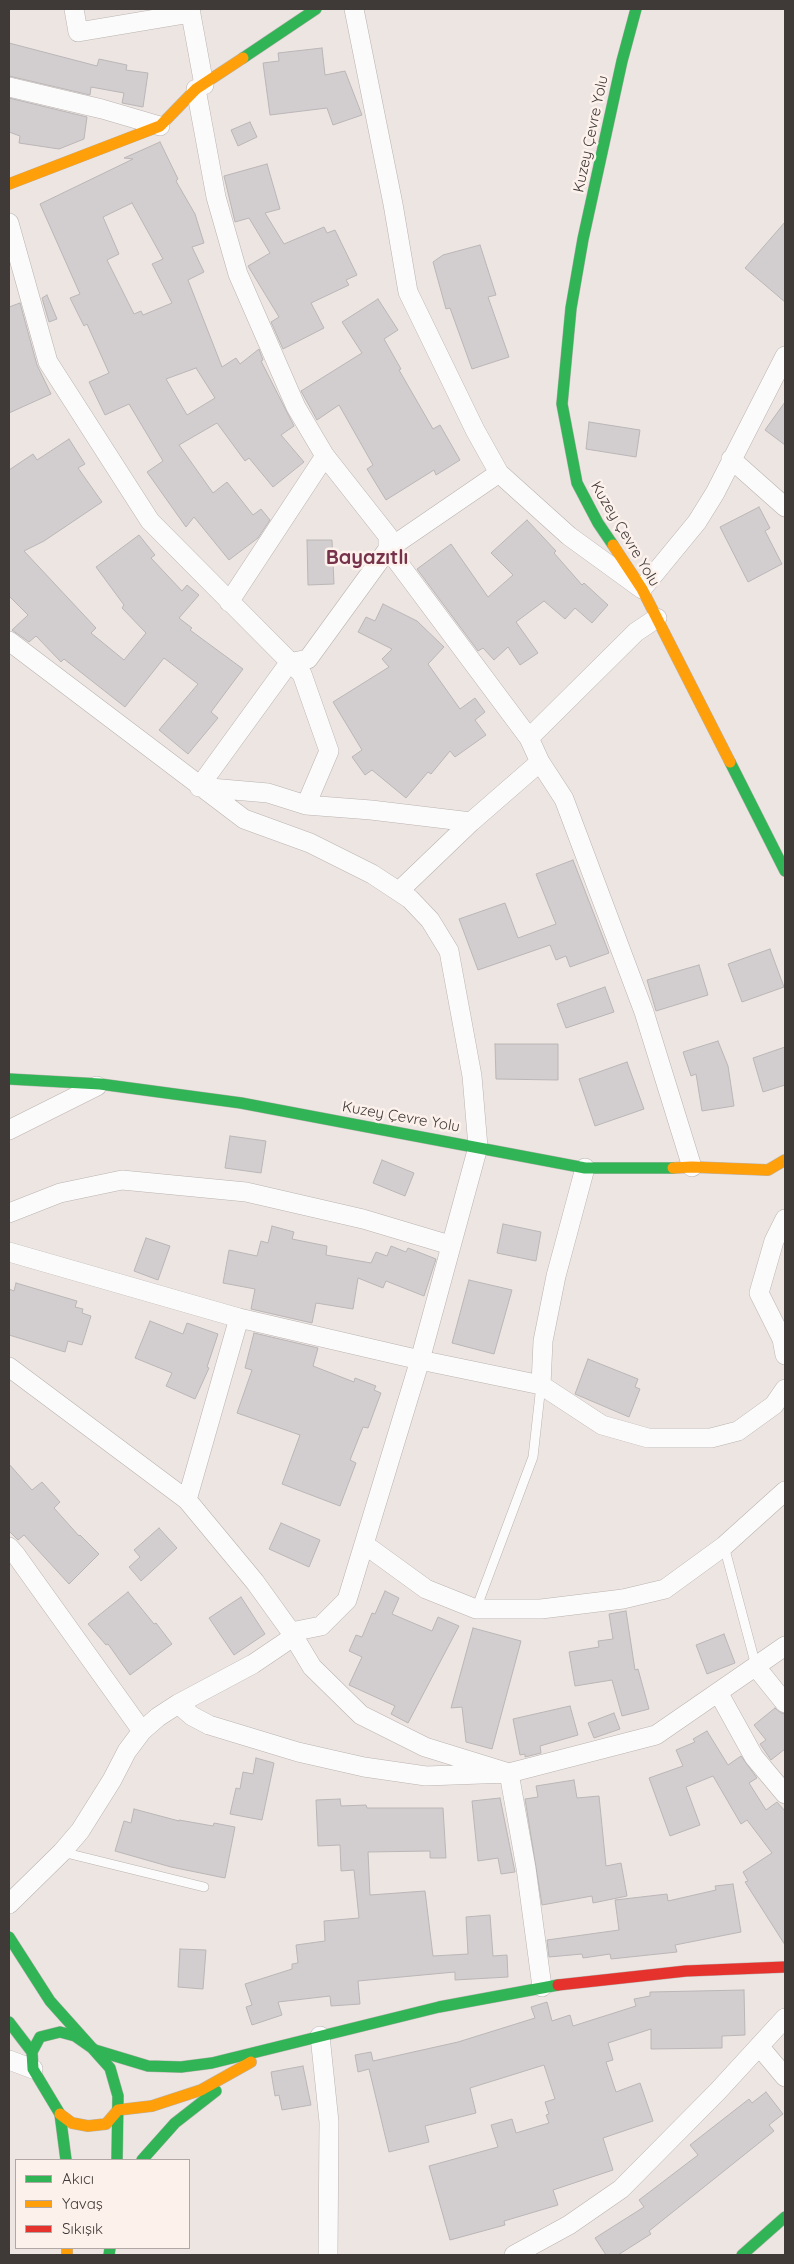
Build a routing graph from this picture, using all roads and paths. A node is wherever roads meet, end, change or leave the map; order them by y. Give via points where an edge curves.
1 (74, 9) edge
2 (316, 9) edge
3 (354, 9) edge
4 (636, 9) edge
5 (190, 11) edge
6 (9, 87) edge
7 (200, 87) junction
8 (160, 126) junction
9 (9, 184) edge
10 (9, 223) edge
11 (785, 356) edge
12 (325, 456) junction
13 (731, 459) junction
14 (499, 473) junction
15 (785, 507) edge
16 (388, 549) junction
17 (642, 589) junction
18 (229, 602) junction
19 (657, 618) junction
20 (9, 640) edge
21 (289, 663) junction
22 (529, 738) junction
23 (540, 762) junction
24 (199, 787) junction
25 (306, 805) junction
26 (471, 822) junction
27 (785, 871) edge
28 (399, 891) junction
29 (9, 1079) edge
30 (100, 1084) junction
31 (9, 1130) edge
32 (478, 1147) junction
33 (785, 1160) edge
34 (692, 1167) junction
35 (585, 1168) junction
36 (9, 1213) edge
37 (785, 1219) edge
38 (450, 1244) junction
39 (9, 1252) edge
40 (239, 1318) junction
41 (785, 1355) edge
42 (420, 1360) junction
43 (9, 1367) edge
44 (541, 1384) junction
45 (785, 1389) edge
46 (785, 1491) edge
47 (187, 1500) junction
48 (364, 1544) junction
49 (724, 1546) junction
50 (9, 1547) edge
51 (476, 1609) junction
52 (290, 1632) junction
53 (785, 1646) edge
54 (756, 1667) junction
55 (718, 1692) junction
56 (785, 1703) edge
57 (178, 1704) junction
58 (142, 1731) junction
59 (509, 1774) junction
60 (785, 1794) edge
61 (62, 1852) junction
62 (204, 1887) dead end
63 (9, 1904) edge
64 (9, 1937) edge
65 (785, 1967) edge
66 (542, 1987) junction
67 (785, 2018) edge
68 (9, 2022) edge
69 (320, 2036) junction
70 (759, 2046) junction
71 (95, 2050) junction
72 (270, 2050) junction
73 (9, 2060) edge
74 (32, 2060) junction
75 (785, 2077) edge
76 (118, 2110) junction
77 (60, 2114) junction
78 (66, 2159) edge
79 (117, 2159) edge
80 (143, 2159) edge
81 (785, 2217) edge
82 (328, 2255) edge
83 (514, 2255) edge
84 (742, 2255) edge

1 - 5 street via 78,32
2 - 7 main road
3 - 14 street via 408,292
4 - 17 main road, Kuzey Çevre Yolu via 583,239 571,308 562,404 577,483 598,523
5 - 7 street
6 - 8 street
7 - 8 main road
7 - 12 street via 216,197 238,274 296,407
8 - 9 main road
10 - 18 street via 48,362 150,521
11 - 13 street
12 - 16 street via 388,536
12 - 18 street
13 - 15 street
13 - 17 street via 697,522
14 - 16 street
14 - 17 street via 569,536
16 - 21 street via 308,659
16 - 22 street
17 - 19 main road, Kuzey Çevre Yolu
18 - 21 street
19 - 22 street via 636,632
19 - 27 main road, Kuzey Çevre Yolu
20 - 24 street
21 - 24 street
21 - 25 street via 302,674 329,751
22 - 23 street
23 - 26 street
23 - 34 street via 564,799 644,1012
24 - 25 street via 268,794
24 - 28 street via 244,819 310,843
25 - 26 street
26 - 28 street
28 - 32 street via 430,920 449,952 472,1076
29 - 30 main road, Kuzey Çevre Yolu
30 - 31 street
30 - 32 main road, Kuzey Çevre Yolu via 241,1103
32 - 35 main road, Kuzey Çevre Yolu
32 - 38 street
33 - 34 main road, Kuzey Çevre Yolu via 768,1170
34 - 35 main road, Kuzey Çevre Yolu
35 - 44 street via 543,1341
36 - 38 street via 60,1193 122,1180 246,1192 363,1219
37 - 41 street via 774,1241 759,1293 782,1339
38 - 42 street
39 - 40 street
40 - 42 street
40 - 47 street
42 - 44 street
42 - 48 street
43 - 47 street
44 - 45 street via 602,1425 648,1438 676,1439 711,1438 738,1431 774,1405
44 - 51 lane via 533,1457
46 - 49 street
47 - 52 street via 229,1548
48 - 51 street via 426,1589
48 - 52 street via 347,1600 322,1626
49 - 51 street via 665,1589 623,1599 541,1609
49 - 54 lane
50 - 58 street
52 - 57 street via 290,1639 253,1664
52 - 59 street via 312,1667 361,1715 425,1748
53 - 54 street
54 - 55 street
54 - 56 street
55 - 59 street via 656,1735
55 - 60 street via 754,1757
57 - 58 street
57 - 59 street via 209,1725 298,1752 364,1767 426,1776
58 - 61 street via 94,1809
59 - 66 street
61 - 62 lane
61 - 63 street
64 - 71 main road via 50,2001
65 - 66 main road via 686,1972
66 - 69 main road
67 - 70 street
68 - 74 main road
69 - 72 main road
69 - 82 street via 329,2122
70 - 75 street
70 - 83 street via 621,2189 569,2226
71 - 72 main road via 148,2066 181,2067
71 - 74 main road via 75,2036 60,2032 40,2037
71 - 76 main road via 110,2068 118,2096
72 - 76 main road via 201,2090 152,2106
72 - 80 main road via 175,2123
73 - 74 street
74 - 77 main road
76 - 77 main road via 106,2124 88,2126 72,2123
76 - 79 main road
77 - 78 main road
81 - 84 main road

